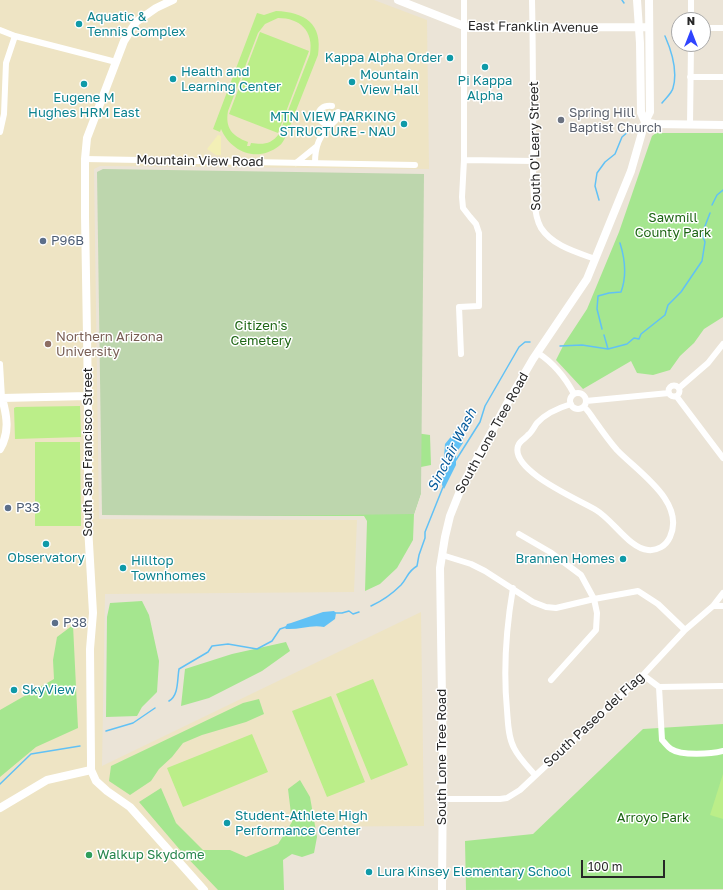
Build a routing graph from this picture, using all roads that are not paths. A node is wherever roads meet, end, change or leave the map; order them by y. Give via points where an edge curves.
1 (173, 0) edge
2 (398, 0) edge
3 (464, 0) edge
4 (532, 0) edge
5 (637, 0) edge
6 (649, 0) edge
7 (691, 0) edge
8 (691, 12) edge
9 (464, 27) junction
10 (639, 27) junction
11 (649, 27) junction
12 (533, 28) junction
13 (711, 28) edge
14 (723, 28) edge
15 (0, 30) edge
16 (15, 36) junction
17 (691, 52) edge
18 (116, 62) junction
19 (690, 77) junction
20 (723, 77) edge
21 (332, 106) dead end
22 (338, 112) dead end
23 (321, 121) junction
24 (645, 122) junction
25 (332, 124) junction
26 (690, 125) junction
27 (723, 125) edge
28 (324, 131) junction
29 (0, 132) edge
30 (317, 146) junction
31 (85, 159) junction
32 (464, 160) junction
33 (534, 161) junction
34 (296, 163) junction
35 (315, 163) junction
36 (415, 165) dead end
37 (595, 259) junction
38 (723, 344) edge
39 (538, 353) junction
40 (461, 354) dead end
41 (0, 364) edge
42 (679, 388) junction
43 (574, 394) junction
44 (669, 394) junction
45 (88, 396) junction
46 (677, 397) junction
47 (586, 400) junction
48 (1, 402) edge
49 (571, 404) junction
50 (584, 407) junction
51 (0, 449) edge
52 (723, 458) edge
53 (519, 534) dead end
54 (442, 555) junction
55 (512, 588) junction
56 (723, 593) edge
57 (594, 599) junction
58 (713, 606) junction
59 (723, 606) edge
60 (685, 630) junction
61 (643, 675) junction
62 (551, 680) dead end
63 (723, 686) edge
64 (659, 687) junction
65 (723, 751) edge
66 (91, 770) junction
67 (535, 775) junction
68 (443, 799) junction
69 (0, 808) edge
70 (204, 890) edge
71 (442, 890) edge

1 - 18 street, South San Francisco Street via 136,22 124,41
2 - 9 street, East Franklin Avenue
3 - 9 street
4 - 12 street, South O'Leary Street
5 - 10 street, South Lone Tree Road
6 - 11 street, South Lone Tree Road
7 - 8 street
9 - 12 street, East Franklin Avenue
9 - 32 street
10 - 11 street, East Franklin Avenue
10 - 12 street, East Franklin Avenue
10 - 24 street, South Lone Tree Road via 641,113
11 - 24 street, South Lone Tree Road via 650,112
12 - 33 street, South O'Leary Street
13 - 14 street
15 - 16 street
16 - 18 street
16 - 29 street via 6,63 4,114
17 - 19 street
18 - 31 street, South San Francisco Street via 87,138
19 - 20 street
19 - 26 street
21 - 23 street via 326,105 321,109
22 - 25 street via 337,119
23 - 25 street
23 - 28 street
24 - 26 street
24 - 37 street, South Lone Tree Road via 631,171
25 - 28 street
26 - 27 street
28 - 30 street
30 - 34 street
30 - 35 street
31 - 34 street, Mountain View Road
31 - 45 street, South San Francisco Street
32 - 33 street
32 - 40 street via 464,208 476,224 479,233 479,306 459,307
33 - 37 street, South O'Leary Street via 536,217 541,227 548,237 564,247
34 - 35 street, Mountain View Road
35 - 36 street, Mountain View Road
37 - 39 street, South Lone Tree Road via 587,279
38 - 42 street via 708,363
39 - 43 street via 561,373
39 - 54 street, South Lone Tree Road via 462,486 450,516
41 - 48 street
42 - 44 street via 671,387
42 - 46 street via 680,393
43 - 47 street via 583,395
43 - 49 street via 570,399
44 - 46 street
44 - 47 street
45 - 48 street
45 - 66 street, South San Francisco Street via 88,526 93,613 90,649
46 - 52 street
47 - 50 street
48 - 51 street via 7,414 7,433
49 - 50 street via 575,409
49 - 50 street via 550,412 541,419 519,444 518,455 527,468 542,480 603,514 634,545 647,550 659,549 668,541 672,528 672,515 667,502 658,489 616,449
53 - 57 street via 550,552 581,575
54 - 55 street via 471,564
54 - 68 street, South Lone Tree Road via 440,568
55 - 57 street via 546,607 556,608
55 - 67 street via 505,647 510,736 514,748
56 - 58 street, South Paseo del Flag
57 - 60 street via 638,590 658,604
57 - 62 street via 597,613 596,630
58 - 59 street
58 - 60 street, South Paseo del Flag
60 - 61 street, South Paseo del Flag
61 - 64 street
61 - 67 street, South Paseo del Flag
63 - 64 street
64 - 65 street via 662,740 672,750 695,754
66 - 69 street via 47,780
66 - 70 street via 96,781 130,807
67 - 68 street, South Paseo del Flag via 520,790 507,798
68 - 71 street, South Lone Tree Road

